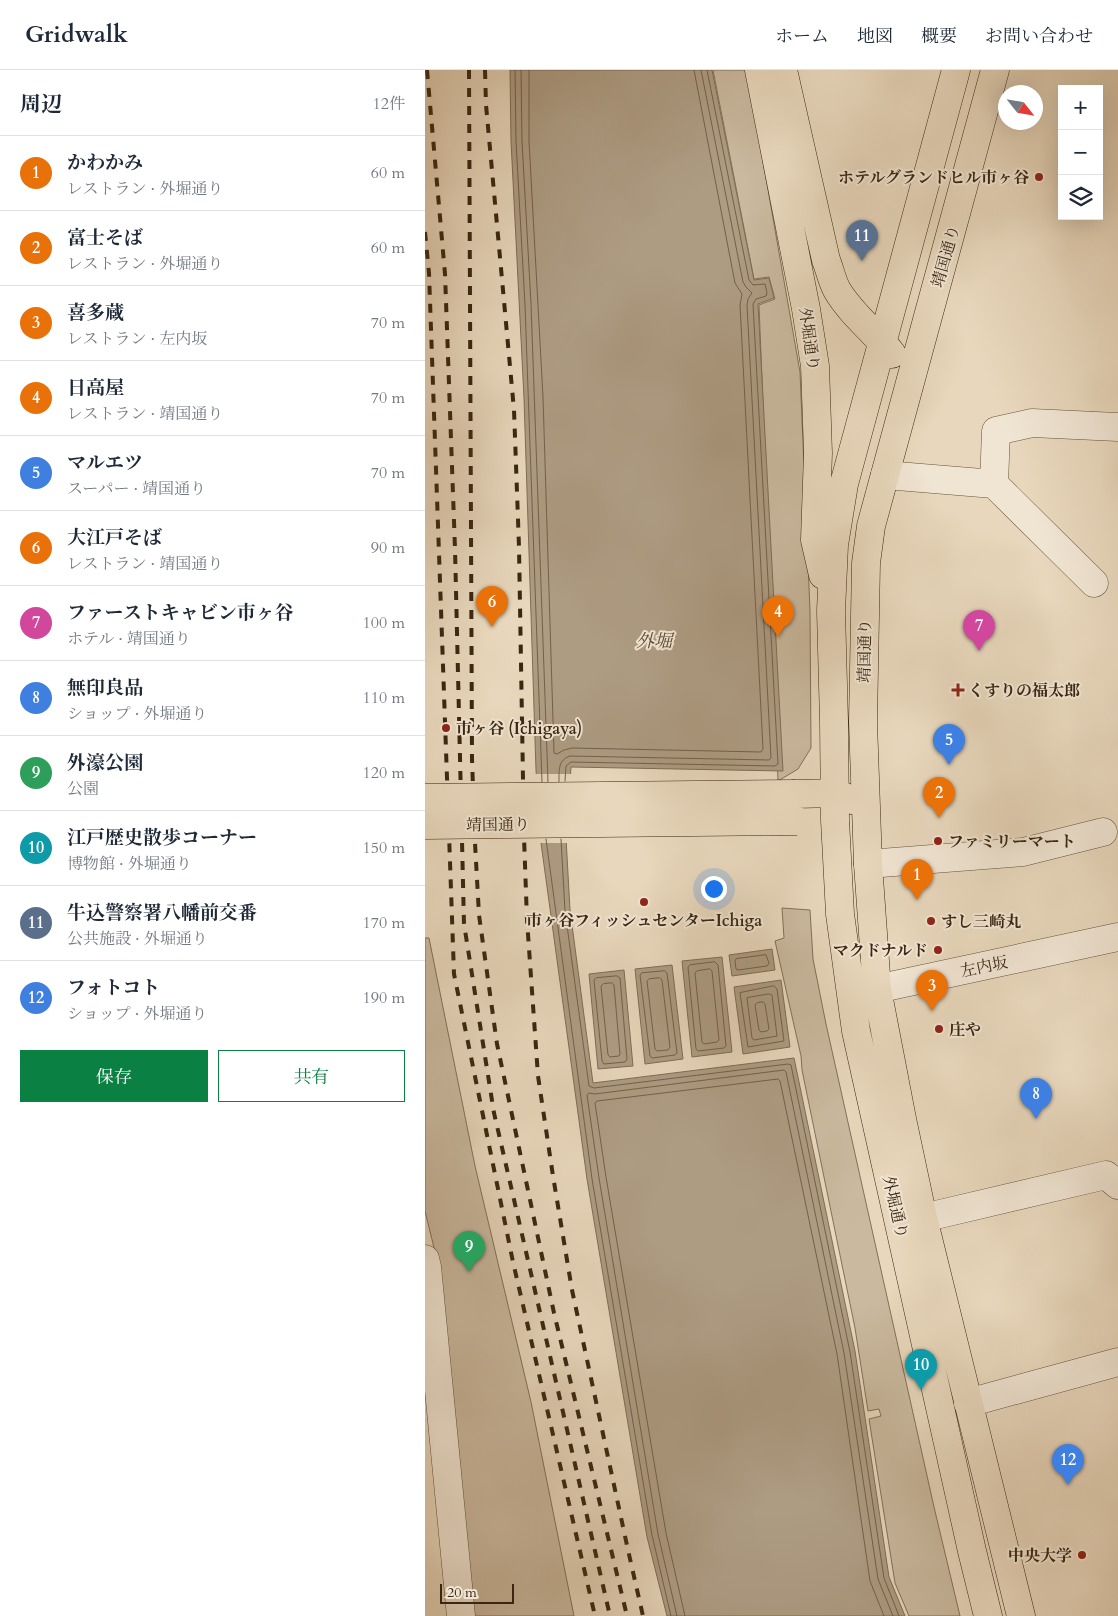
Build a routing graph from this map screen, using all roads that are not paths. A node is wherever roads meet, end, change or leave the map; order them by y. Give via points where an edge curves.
1 (759, 70) edge
2 (783, 70) edge
3 (955, 70) edge
4 (995, 70) edge
5 (882, 341) junction
6 (908, 390) junction
7 (1118, 427) edge
8 (885, 475) junction
9 (994, 484) junction
10 (1093, 583) dead end
11 (831, 610) junction
12 (835, 793) junction
13 (425, 798) edge
14 (865, 806) junction
15 (835, 820) junction
16 (425, 825) edge
17 (1103, 832) dead end
18 (867, 864) junction
19 (1118, 937) edge
20 (877, 989) junction
21 (850, 994) junction
22 (1118, 1185) edge
23 (923, 1218) junction
24 (425, 1259) edge
25 (1118, 1362) edge
26 (968, 1403) junction
27 (461, 1616) edge
28 (988, 1616) edge
29 (1021, 1616) edge

1 - 11 main road, 外堀通り via 815,366 818,453 815,540
2 - 5 main road via 826,260 837,290 853,312
3 - 5 main road, 靖国通り
4 - 6 main road, 靖国通り
5 - 6 main road via 899,362
5 - 11 main road, 靖国通り via 844,484 833,545
6 - 8 main road, 靖国通り
7 - 9 street via 1032,423 996,431
8 - 9 street
8 - 14 main road, 靖国通り via 871,526 866,563
9 - 10 street
11 - 12 main road, 靖国通り
12 - 13 main road, 靖国通り, bridge
12 - 14 main road
12 - 15 main road, 外堀通り
14 - 15 main road, 靖国通り
14 - 18 main road, 外堀通り
15 - 16 main road, 靖国通り, bridge
15 - 21 main road, 外堀通り via 840,914
17 - 18 street via 1023,852
18 - 20 main road, 外堀通り
19 - 20 street, 左内坂
20 - 21 street, 左内坂
20 - 23 main road, 外堀通り
21 - 28 main road, 外堀通り
22 - 23 street via 1106,1175
23 - 26 main road, 外堀通り
24 - 27 street
25 - 26 street
26 - 29 main road, 外堀通り

